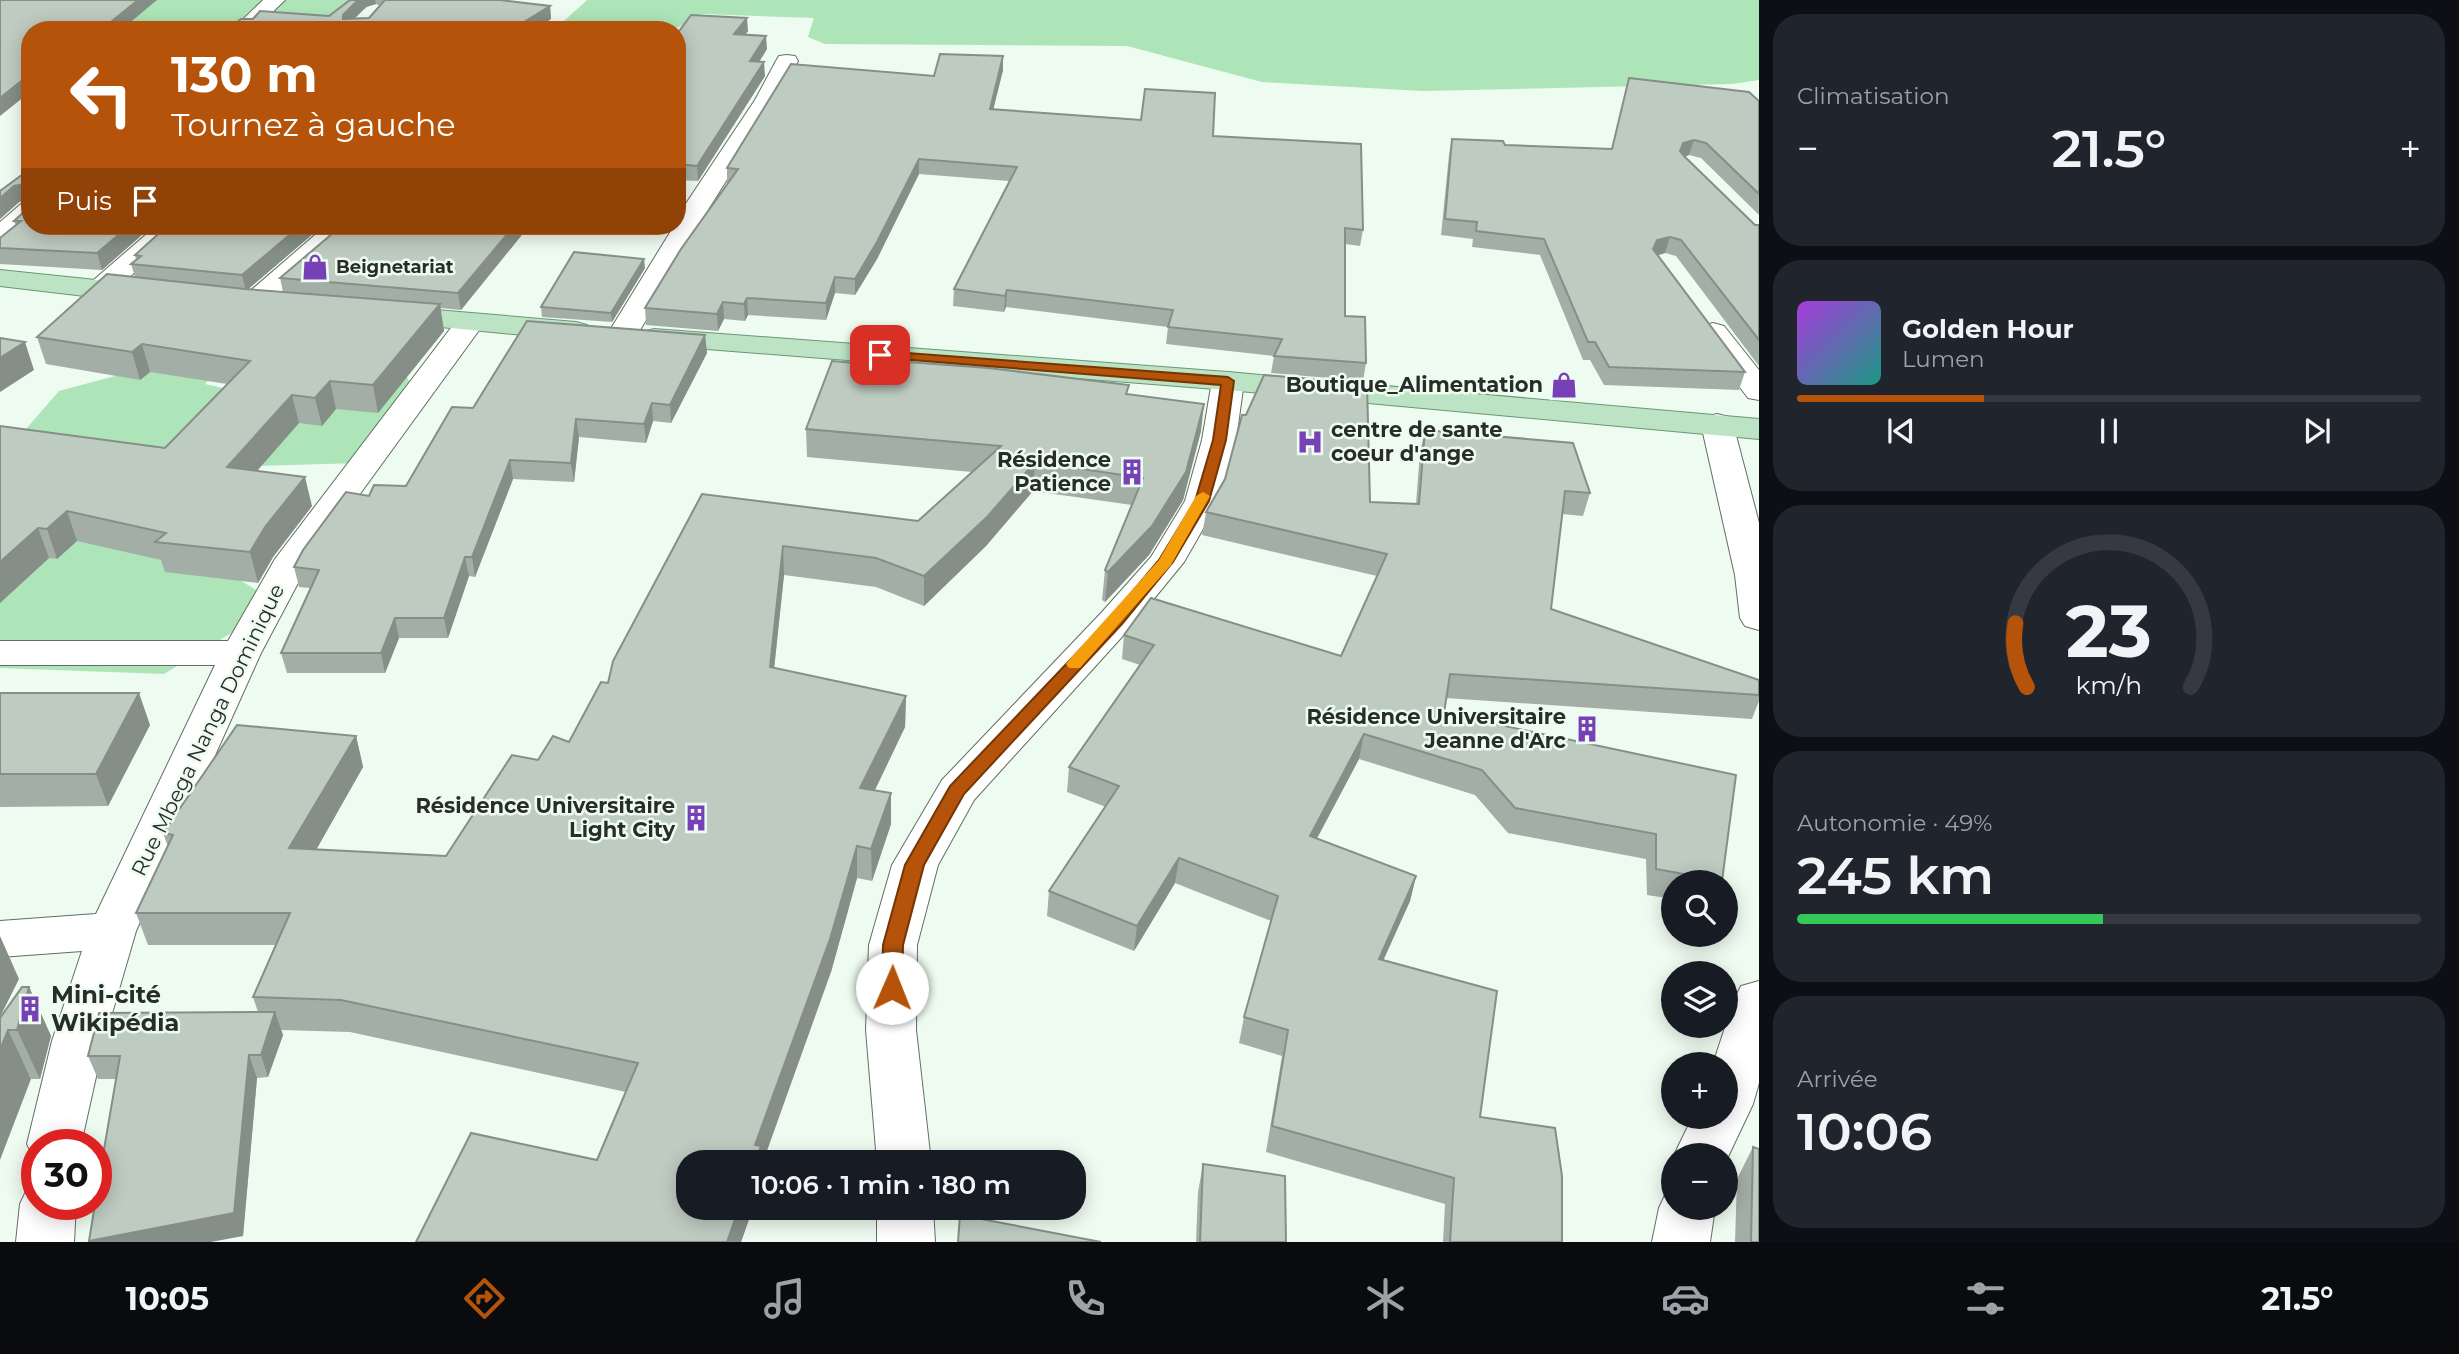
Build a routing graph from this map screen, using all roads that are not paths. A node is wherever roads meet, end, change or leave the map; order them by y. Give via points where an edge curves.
1 (275, 0) edge
2 (252, 21) edge
3 (787, 61) dead end
4 (21, 218) edge
5 (686, 230) edge
6 (162, 235) edge
7 (336, 235) edge
8 (684, 235) edge
9 (0, 236) edge
10 (0, 278) edge
11 (99, 290) junction
12 (173, 297) edge
13 (238, 302) joint
14 (293, 307) edge
15 (1696, 309) edge
16 (361, 313) edge
17 (470, 322) junction
18 (622, 335) junction
19 (1228, 381) junction
20 (1759, 391) edge
21 (1717, 424) junction
22 (1759, 429) edge
23 (1759, 618) edge
24 (0, 653) edge
25 (241, 653) junction
26 (112, 931) junction
27 (0, 939) edge
28 (1759, 1000) edge
29 (1738, 1066) edge
30 (57, 1129) edge
31 (903, 1150) edge
32 (46, 1220) edge
33 (905, 1220) edge
34 (1685, 1220) edge
35 (44, 1242) edge
36 (906, 1242) edge
37 (1681, 1242) edge

1 - 2 street
3 - 5 street
4 - 9 street
6 - 11 street
7 - 13 street
8 - 18 street
10 - 11 main road
11 - 12 main road
13 - 14 main road
15 - 20 street
16 - 17 main road
17 - 18 main road
17 - 25 street, Rue Mbega Nanga Dominique via 288,566
18 - 19 main road
19 - 21 main road
19 - 31 street via 1219,440 1202,501 1166,562 957,790 915,865 893,945 891,1030
21 - 22 main road
21 - 23 street via 1754,575
24 - 25 street
25 - 26 street, Rue Mbega Nanga Dominique
26 - 27 street
26 - 30 street, Rue Mbega Nanga Dominique via 78,1041
28 - 29 street
32 - 35 street
33 - 36 street
34 - 37 street

